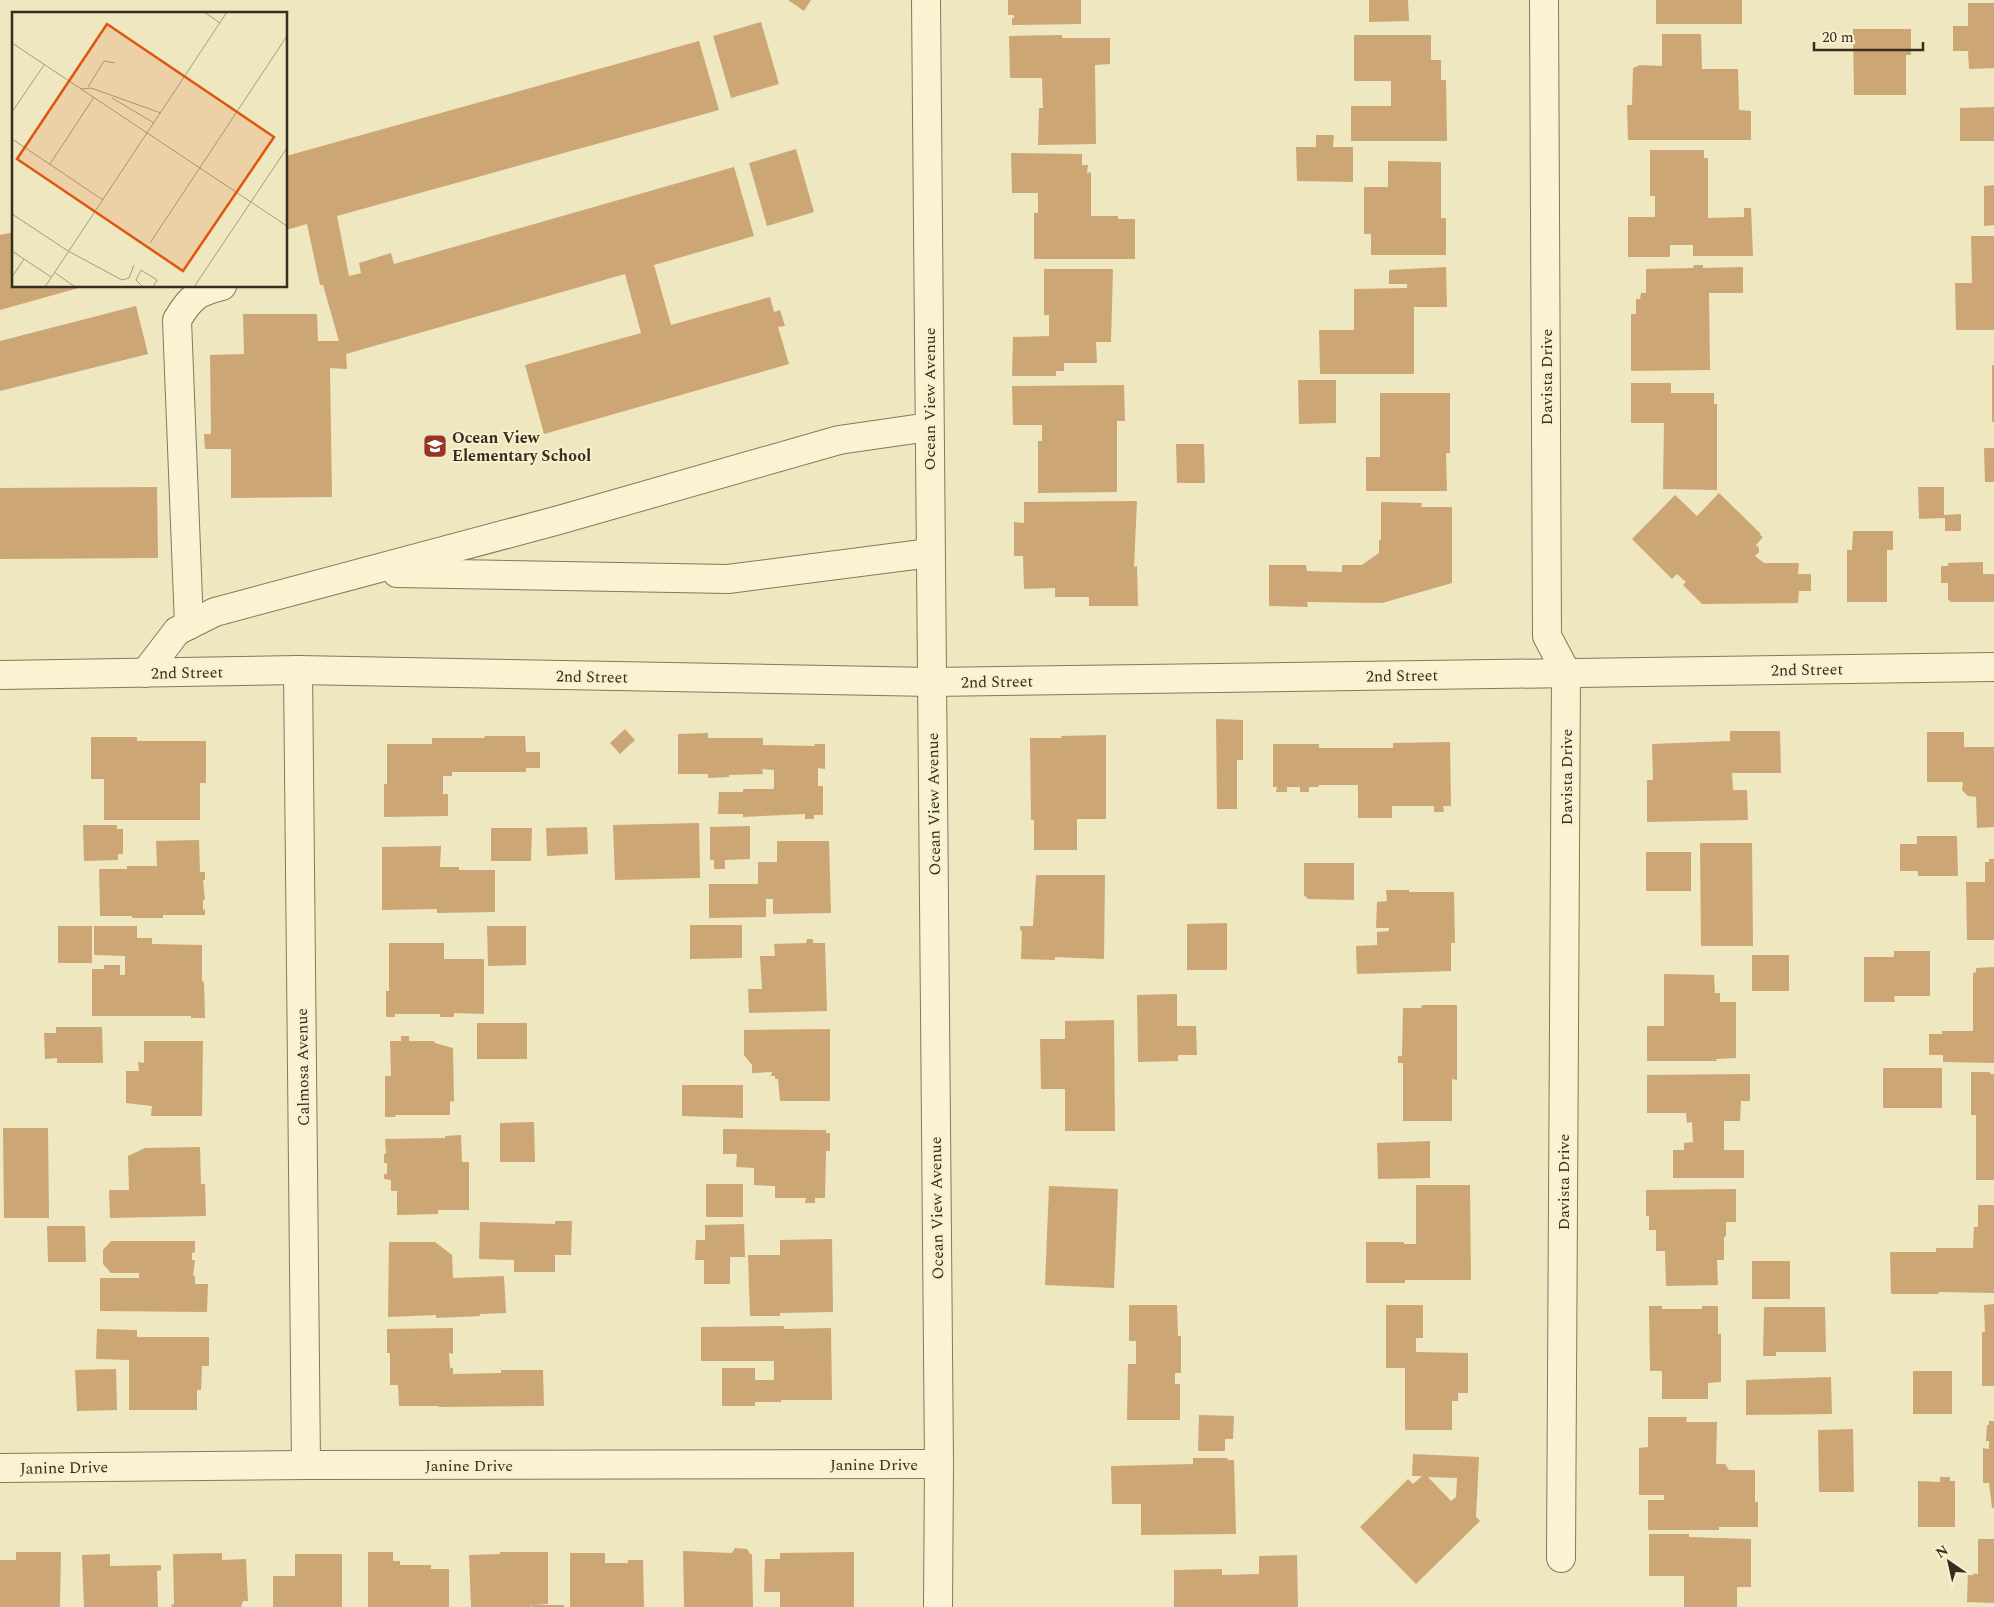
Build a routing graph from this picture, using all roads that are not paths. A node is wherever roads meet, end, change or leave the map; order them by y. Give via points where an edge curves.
1 (926, 0) edge
2 (1544, 0) edge
3 (214, 288) edge
4 (930, 427) junction
5 (930, 553) junction
6 (366, 572) junction
7 (189, 625) junction
8 (1994, 667) edge
9 (298, 670) junction
10 (1566, 672) junction
11 (145, 673) junction
12 (0, 675) edge
13 (932, 682) junction
14 (939, 1464) junction
15 (306, 1465) junction
16 (0, 1468) edge
17 (1561, 1558) dead end
18 (938, 1607) edge

1 - 4 street, Ocean View Avenue
2 - 10 street, Davista Drive via 1547,636
3 - 7 street via 188,302 178,320
4 - 5 street, Ocean View Avenue
4 - 6 street via 839,440
5 - 6 street via 728,579
5 - 13 street, Ocean View Avenue
6 - 7 street via 215,612
7 - 11 street via 177,631
8 - 10 street, 2nd Street
9 - 11 street, 2nd Street
9 - 13 street, 2nd Street
9 - 15 street, Calmosa Avenue
10 - 13 street, 2nd Street
10 - 17 street, Davista Drive
11 - 12 street, 2nd Street
13 - 14 street, Ocean View Avenue
14 - 15 street, Janine Drive
14 - 18 street, Ocean View Avenue
15 - 16 street, Janine Drive

